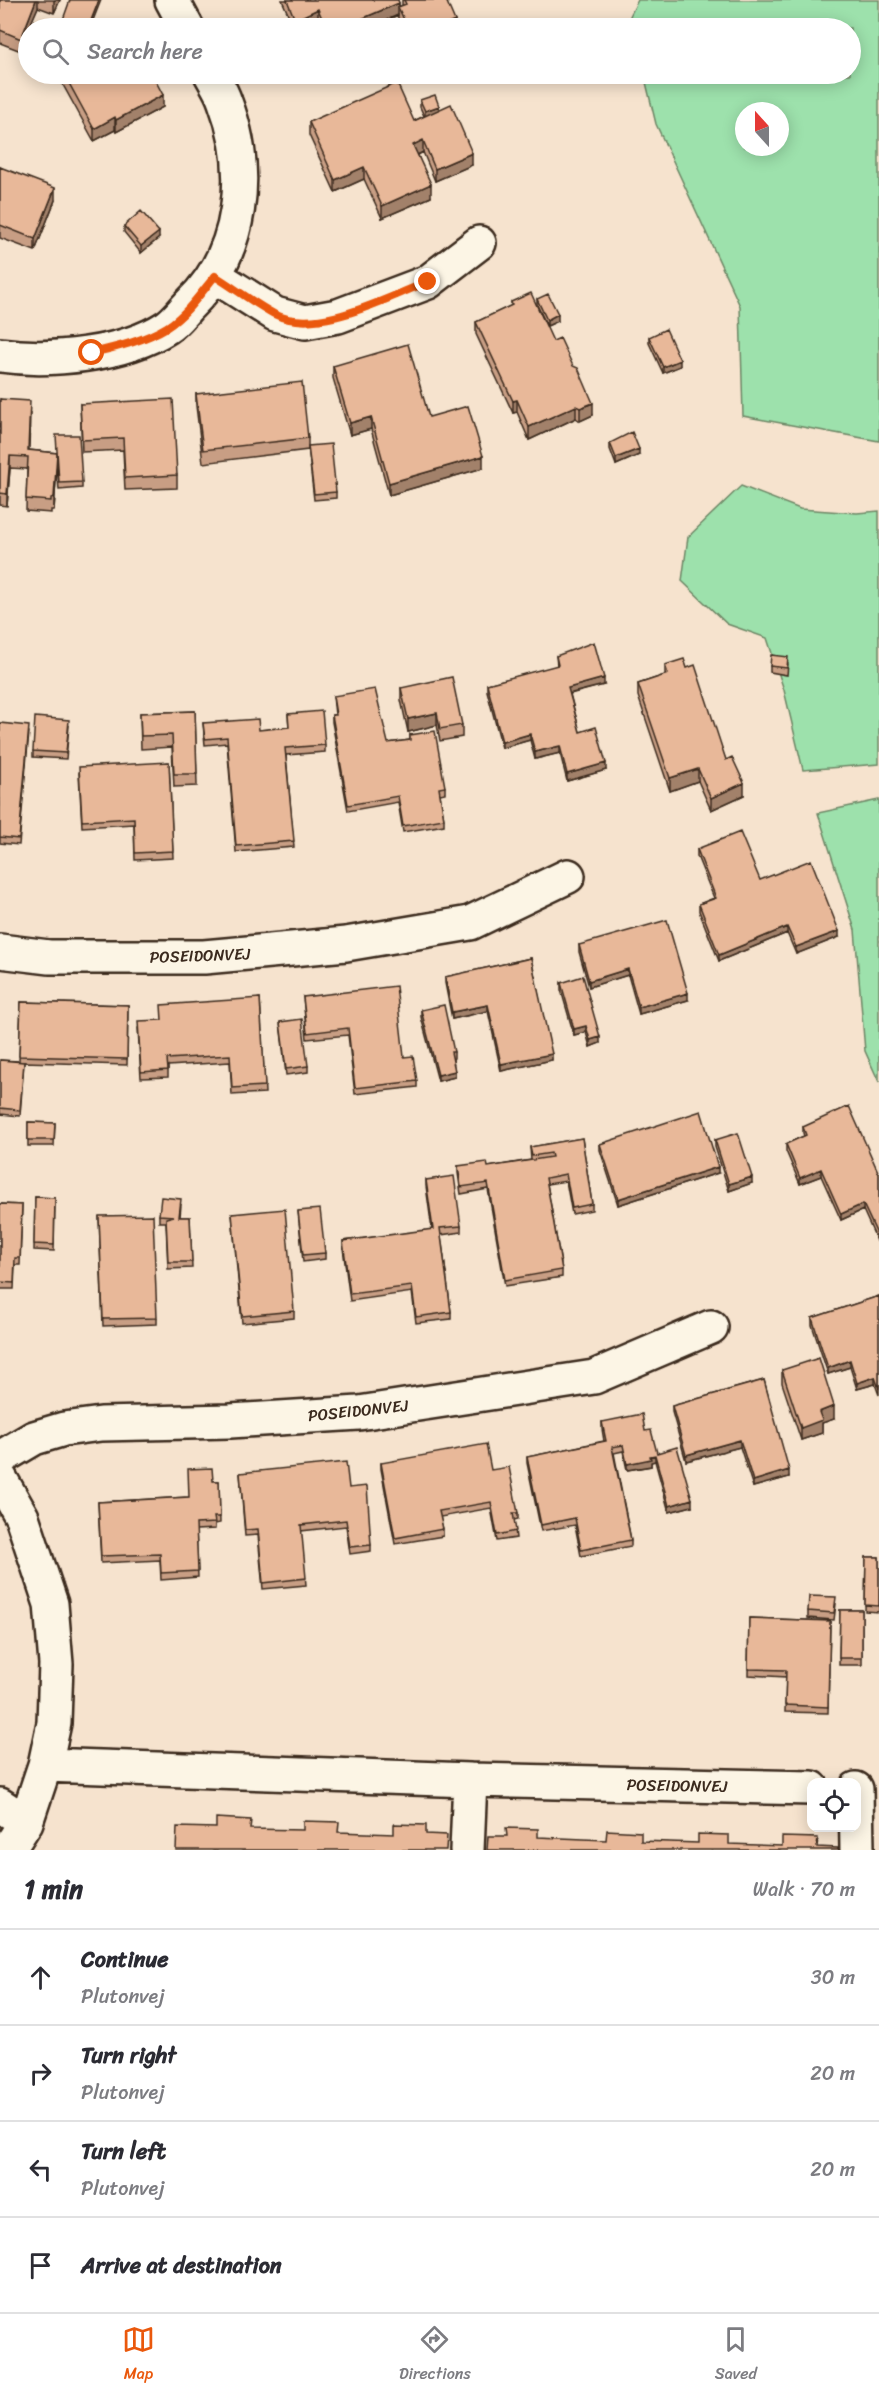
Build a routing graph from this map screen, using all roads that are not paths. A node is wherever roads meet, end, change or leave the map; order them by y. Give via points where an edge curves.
1 (172, 0) edge
2 (182, 18) edge
3 (216, 84) edge
4 (479, 243) dead end
5 (215, 276) junction
6 (0, 355) edge
7 (568, 876) dead end
8 (0, 951) edge
9 (711, 1327) dead end
10 (0, 1458) edge
11 (0, 1478) edge
12 (45, 1765) junction
13 (470, 1780) junction
14 (807, 1788) edge
15 (13, 1814) edge
16 (857, 1832) edge
17 (8, 1850) edge
18 (467, 1850) edge
19 (857, 1850) edge

1 - 2 street
3 - 5 street via 225,101 238,150 240,193 233,234
4 - 5 street via 428,282 338,316 305,322 275,314
5 - 6 street via 168,326 134,342 92,353 21,358
7 - 8 street, POSEIDONVEJ via 470,923 346,944 204,957 49,957
9 - 10 street, POSEIDONVEJ via 594,1377 359,1413 64,1429 34,1438
11 - 12 street via 22,1517 51,1604 56,1664 54,1723
12 - 13 street, POSEIDONVEJ
12 - 15 street
13 - 14 street, POSEIDONVEJ
13 - 18 street
15 - 17 street
16 - 19 street

